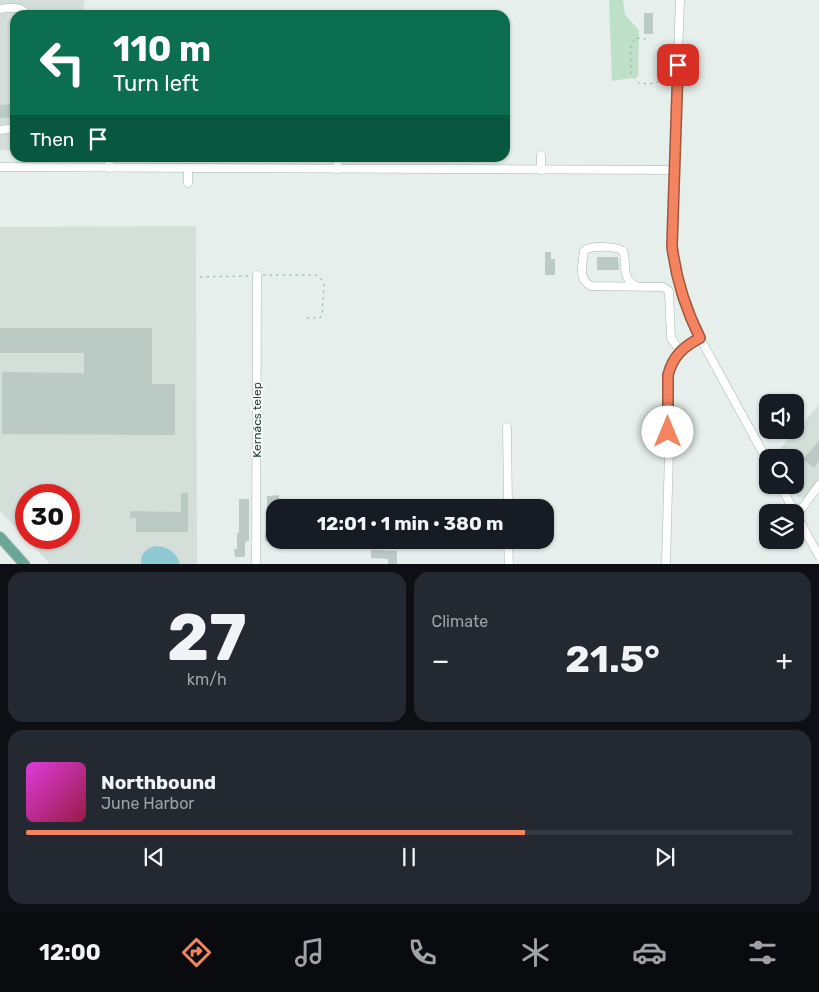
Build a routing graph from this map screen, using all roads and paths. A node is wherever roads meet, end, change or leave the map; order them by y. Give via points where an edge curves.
1 (680, 0) edge
2 (0, 9) edge
3 (23, 10) edge
4 (646, 39) dead end
5 (678, 77) junction
6 (541, 155) dead end
7 (109, 162) edge
8 (338, 162) edge
9 (0, 167) edge
10 (109, 168) junction
11 (188, 168) junction
12 (338, 169) junction
13 (541, 170) junction
14 (674, 170) junction
15 (188, 182) dead end
16 (257, 276) junction
17 (200, 277) dead end
18 (636, 286) junction
19 (303, 318) dead end
20 (700, 338) junction
21 (680, 351) junction
22 (507, 427) dead end
23 (761, 449) edge
24 (819, 485) edge
25 (508, 499) edge
26 (804, 505) edge
27 (804, 528) edge
28 (0, 538) edge
29 (508, 549) edge
30 (819, 556) edge
31 (25, 564) edge
32 (256, 564) edge
33 (509, 564) edge
34 (666, 564) edge

1 - 5 street
2 - 3 street via 18,7
4 - 5 path via 635,38 631,46 631,75 638,83 649,84
5 - 14 street
6 - 13 street
7 - 10 street
8 - 12 street
9 - 10 street
10 - 11 street
11 - 12 street
11 - 15 street
12 - 13 street
13 - 14 street
14 - 20 street via 672,238 675,269 682,298
16 - 17 path
16 - 19 path via 312,274 321,279 324,285 322,314 320,318
16 - 32 street, Kernács telep
18 - 18 street via 591,286 586,283 582,277 584,251 588,248 619,248 625,258 626,277
18 - 21 street via 663,286 669,292 671,338
20 - 21 street
20 - 23 street
21 - 34 street via 668,375
22 - 25 street
24 - 26 street
27 - 30 street
28 - 31 main road
29 - 33 street

